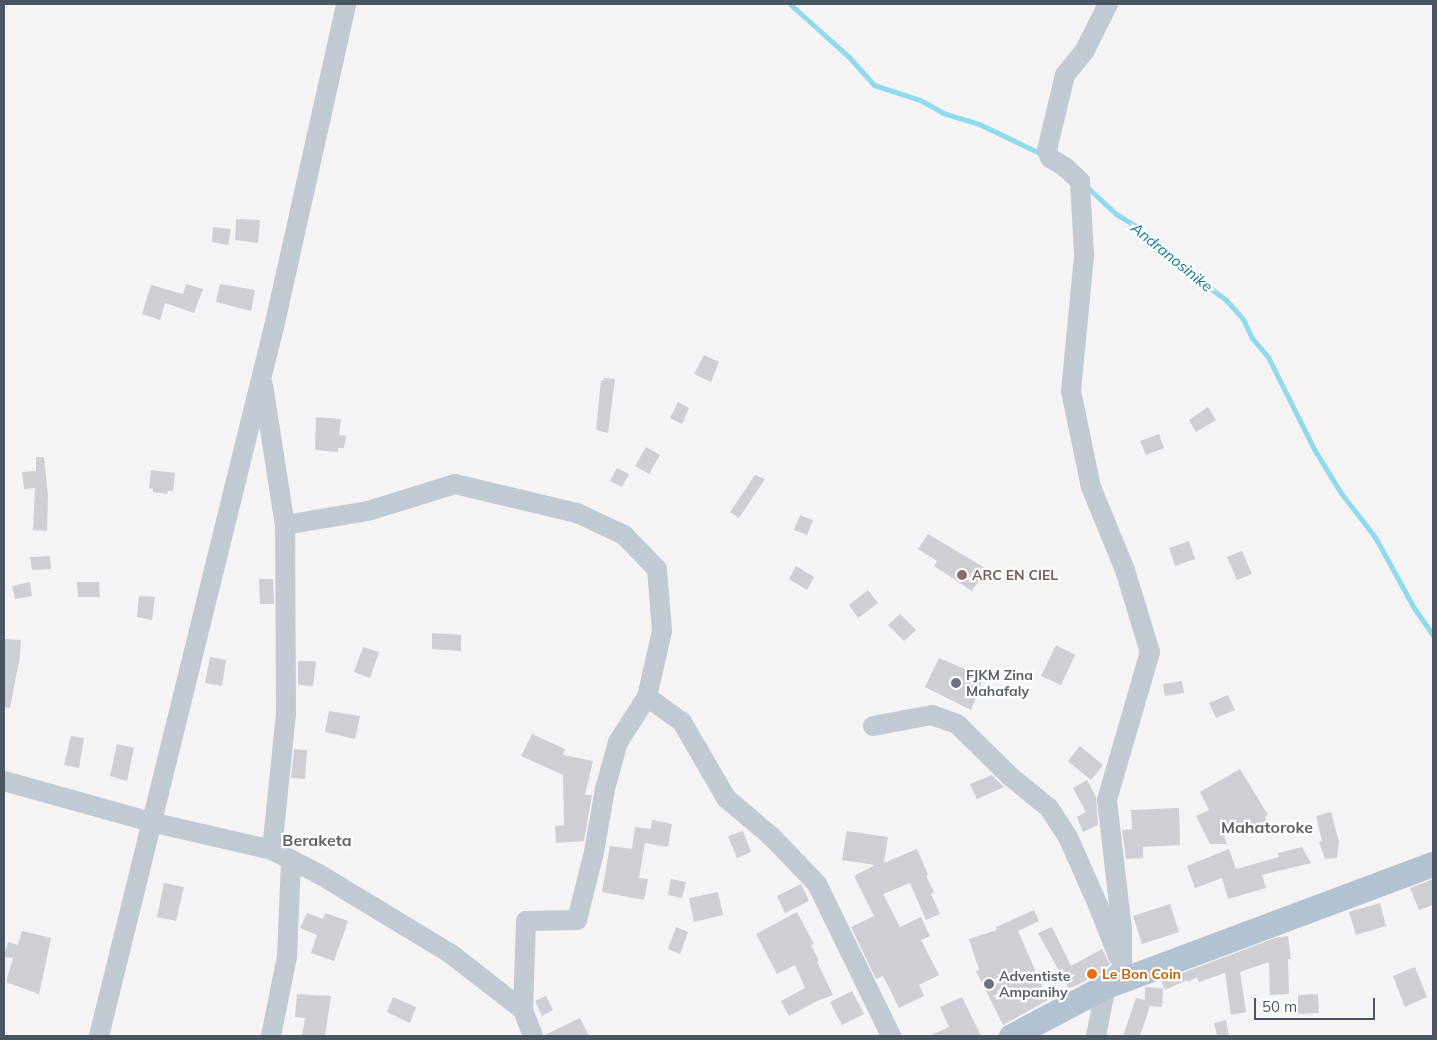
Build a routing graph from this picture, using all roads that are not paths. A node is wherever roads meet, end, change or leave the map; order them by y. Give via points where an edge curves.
1 (346, 4) edge
2 (1108, 4) edge
3 (262, 376) junction
4 (285, 525) junction
5 (648, 697) junction
6 (873, 726) dead end
7 (4, 781) edge
8 (151, 822) junction
9 (272, 850) junction
10 (291, 860) junction
11 (1433, 864) edge
12 (1122, 968) junction
13 (1106, 986) junction
14 (522, 1010) junction
15 (99, 1036) edge
16 (271, 1036) edge
17 (533, 1036) edge
18 (892, 1036) edge
19 (1011, 1036) edge
20 (1096, 1036) edge

1 - 3 street
2 - 12 street via 1085,50 1066,75 1047,150 1050,158 1080,181 1084,255 1071,391 1090,487 1124,570 1150,652 1108,800 1122,930
3 - 4 street
3 - 8 street
4 - 5 street via 368,511 455,484 576,513 624,535 657,569 662,631
4 - 9 street via 286,714
5 - 14 street via 618,742 577,920 526,922
5 - 18 street via 682,722 726,798 772,837 817,884
6 - 12 street via 932,715 957,724 1049,808 1068,837
7 - 8 street
8 - 9 street
8 - 15 street
9 - 10 street
10 - 14 street via 451,954
10 - 16 street via 287,957
11 - 13 main road
12 - 13 street
13 - 19 main road
13 - 20 street
14 - 17 street

